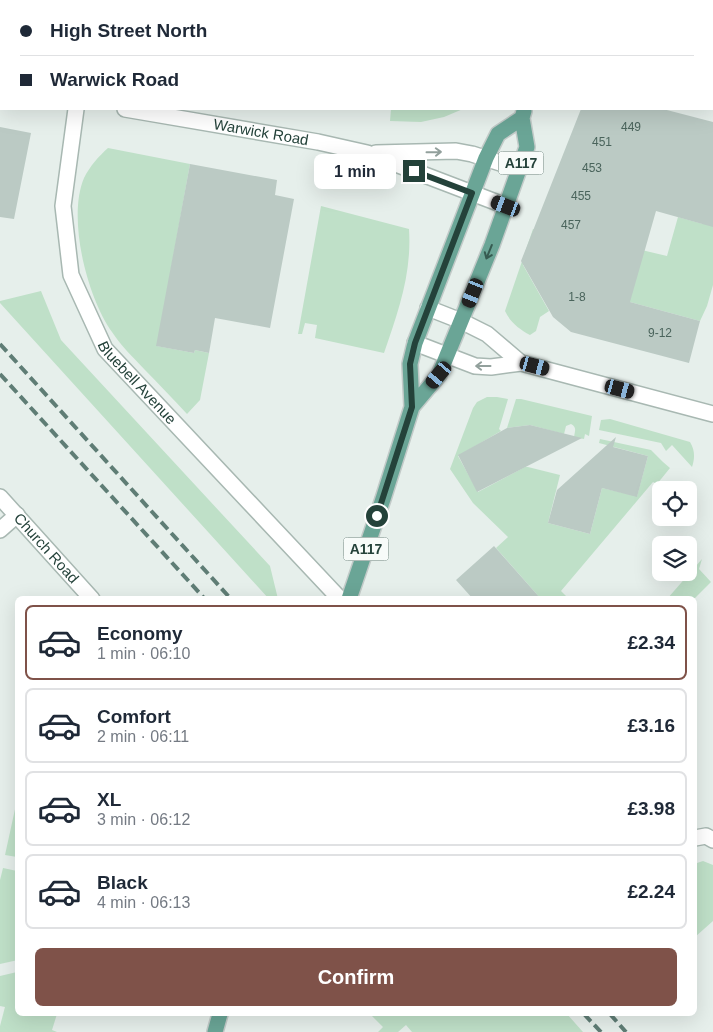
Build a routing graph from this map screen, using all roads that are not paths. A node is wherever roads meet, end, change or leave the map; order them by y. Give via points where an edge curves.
1 (76, 110) edge
2 (131, 110) edge
3 (523, 114) edge
4 (367, 153) junction
5 (486, 158) junction
6 (519, 169) junction
7 (472, 193) junction
8 (506, 206) junction
9 (428, 308) junction
10 (462, 321) junction
11 (415, 343) junction
12 (447, 356) junction
13 (521, 363) junction
14 (412, 407) junction
15 (713, 414) edge
16 (0, 497) edge
17 (16, 515) junction
18 (0, 530) edge
19 (89, 596) edge
20 (337, 596) edge
21 (350, 596) edge
22 (697, 838) edge
23 (713, 840) edge
24 (219, 1016) edge
25 (215, 1032) edge

1 - 20 street, Bluebell Avenue via 63,206 71,275 105,350
2 - 4 street, Warwick Road
3 - 5 main road, A117 via 498,134
3 - 6 main road, A117 via 527,147
4 -> 5 street, Warwick Road via 456,151
4 - 7 street, Warwick Road
5 - 6 street, Warwick Road
5 - 7 main road, A117
6 - 8 main road, A117
7 - 8 street, Warwick Road
7 - 9 main road, A117
8 -> 10 main road, A117
9 - 10 street
9 - 11 main road, A117
10 - 12 main road, A117
10 - 13 street via 487,334
11 - 12 street
11 - 14 main road, A117 via 410,364
13 -> 12 street via 475,366
12 - 14 main road, A117 via 439,375
13 - 15 street
14 - 21 main road, A117
16 - 17 street, Church Road
17 - 18 street
17 - 19 street, Church Road
22 - 23 street via 706,836
24 - 25 main road

